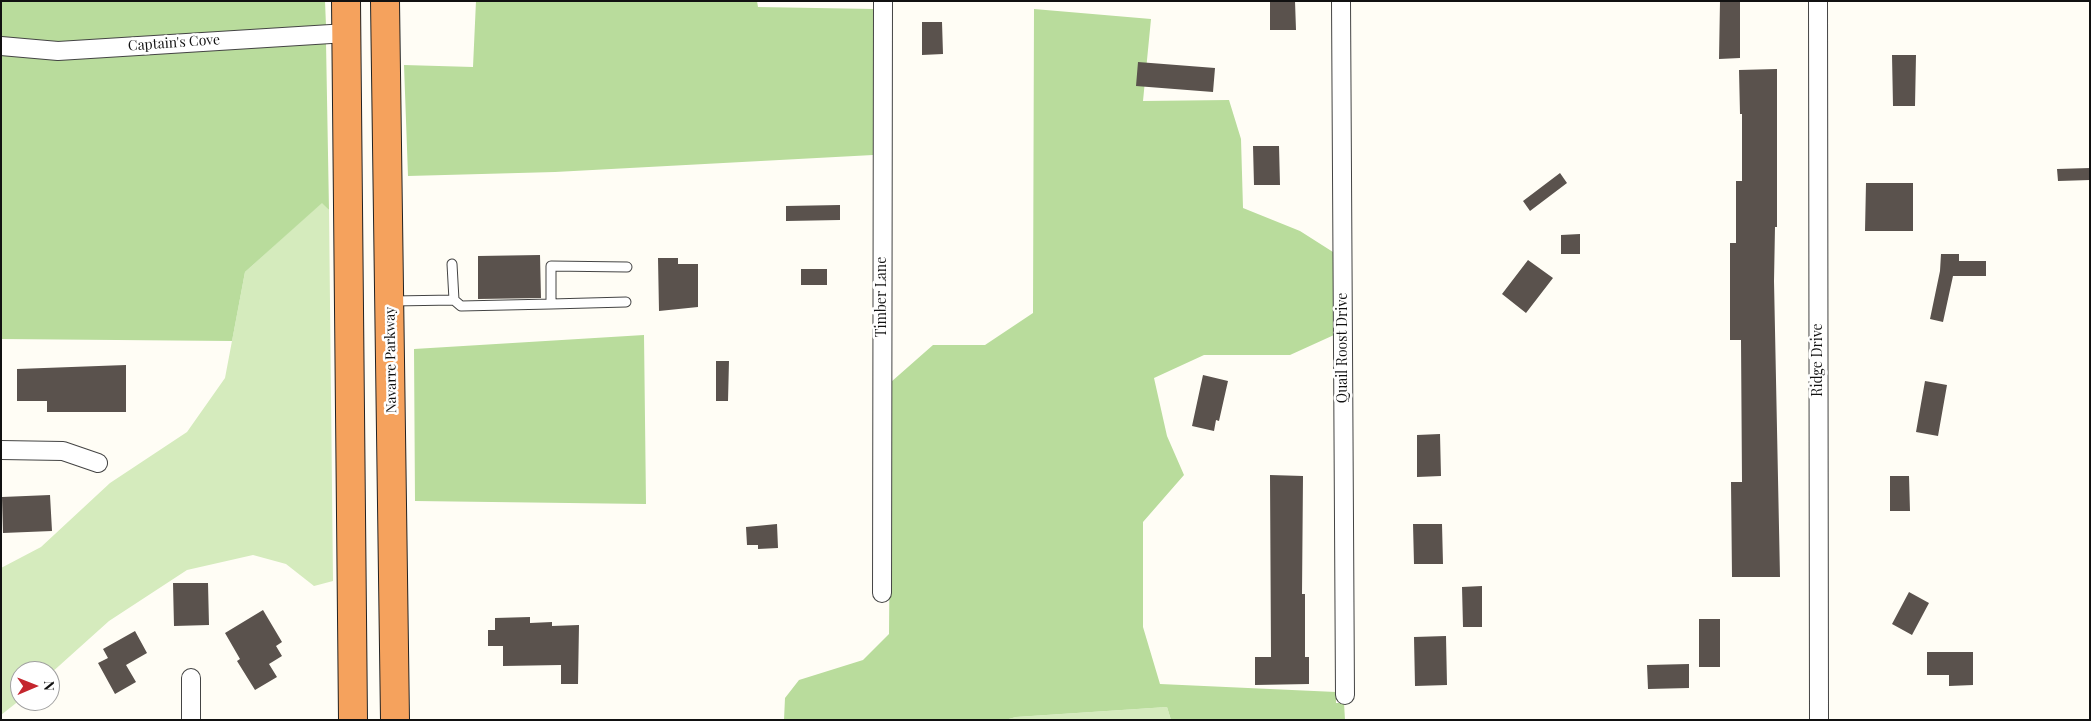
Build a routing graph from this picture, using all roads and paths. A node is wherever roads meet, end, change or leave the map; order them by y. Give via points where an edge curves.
1 (346, 1) edge
2 (385, 1) edge
3 (883, 1) edge
4 (1341, 1) edge
5 (1818, 1) edge
6 (347, 33) junction
7 (1, 46) edge
8 (452, 264) dead end
9 (627, 267) dead end
10 (454, 300) junction
11 (390, 301) junction
12 (626, 302) dead end
13 (551, 304) junction
14 (1, 450) edge
15 (98, 463) dead end
16 (882, 593) dead end
17 (191, 678) dead end
18 (1345, 695) dead end
19 (190, 720) edge
20 (353, 720) edge
21 (396, 720) edge
22 (1818, 720) edge

1 - 6 highway
2 - 11 highway, Navarre Parkway
3 - 16 street, Timber Lane
4 - 18 street, Quail Roost Drive
5 - 22 street, Ridge Drive
6 - 7 street, Captain's Cove via 58,50
6 - 20 highway
8 - 10 lane
9 - 13 lane via 551,266
10 - 11 lane
10 - 13 lane via 461,306
11 - 21 highway, Navarre Parkway
12 - 13 lane
14 - 15 street via 63,451
17 - 19 street

